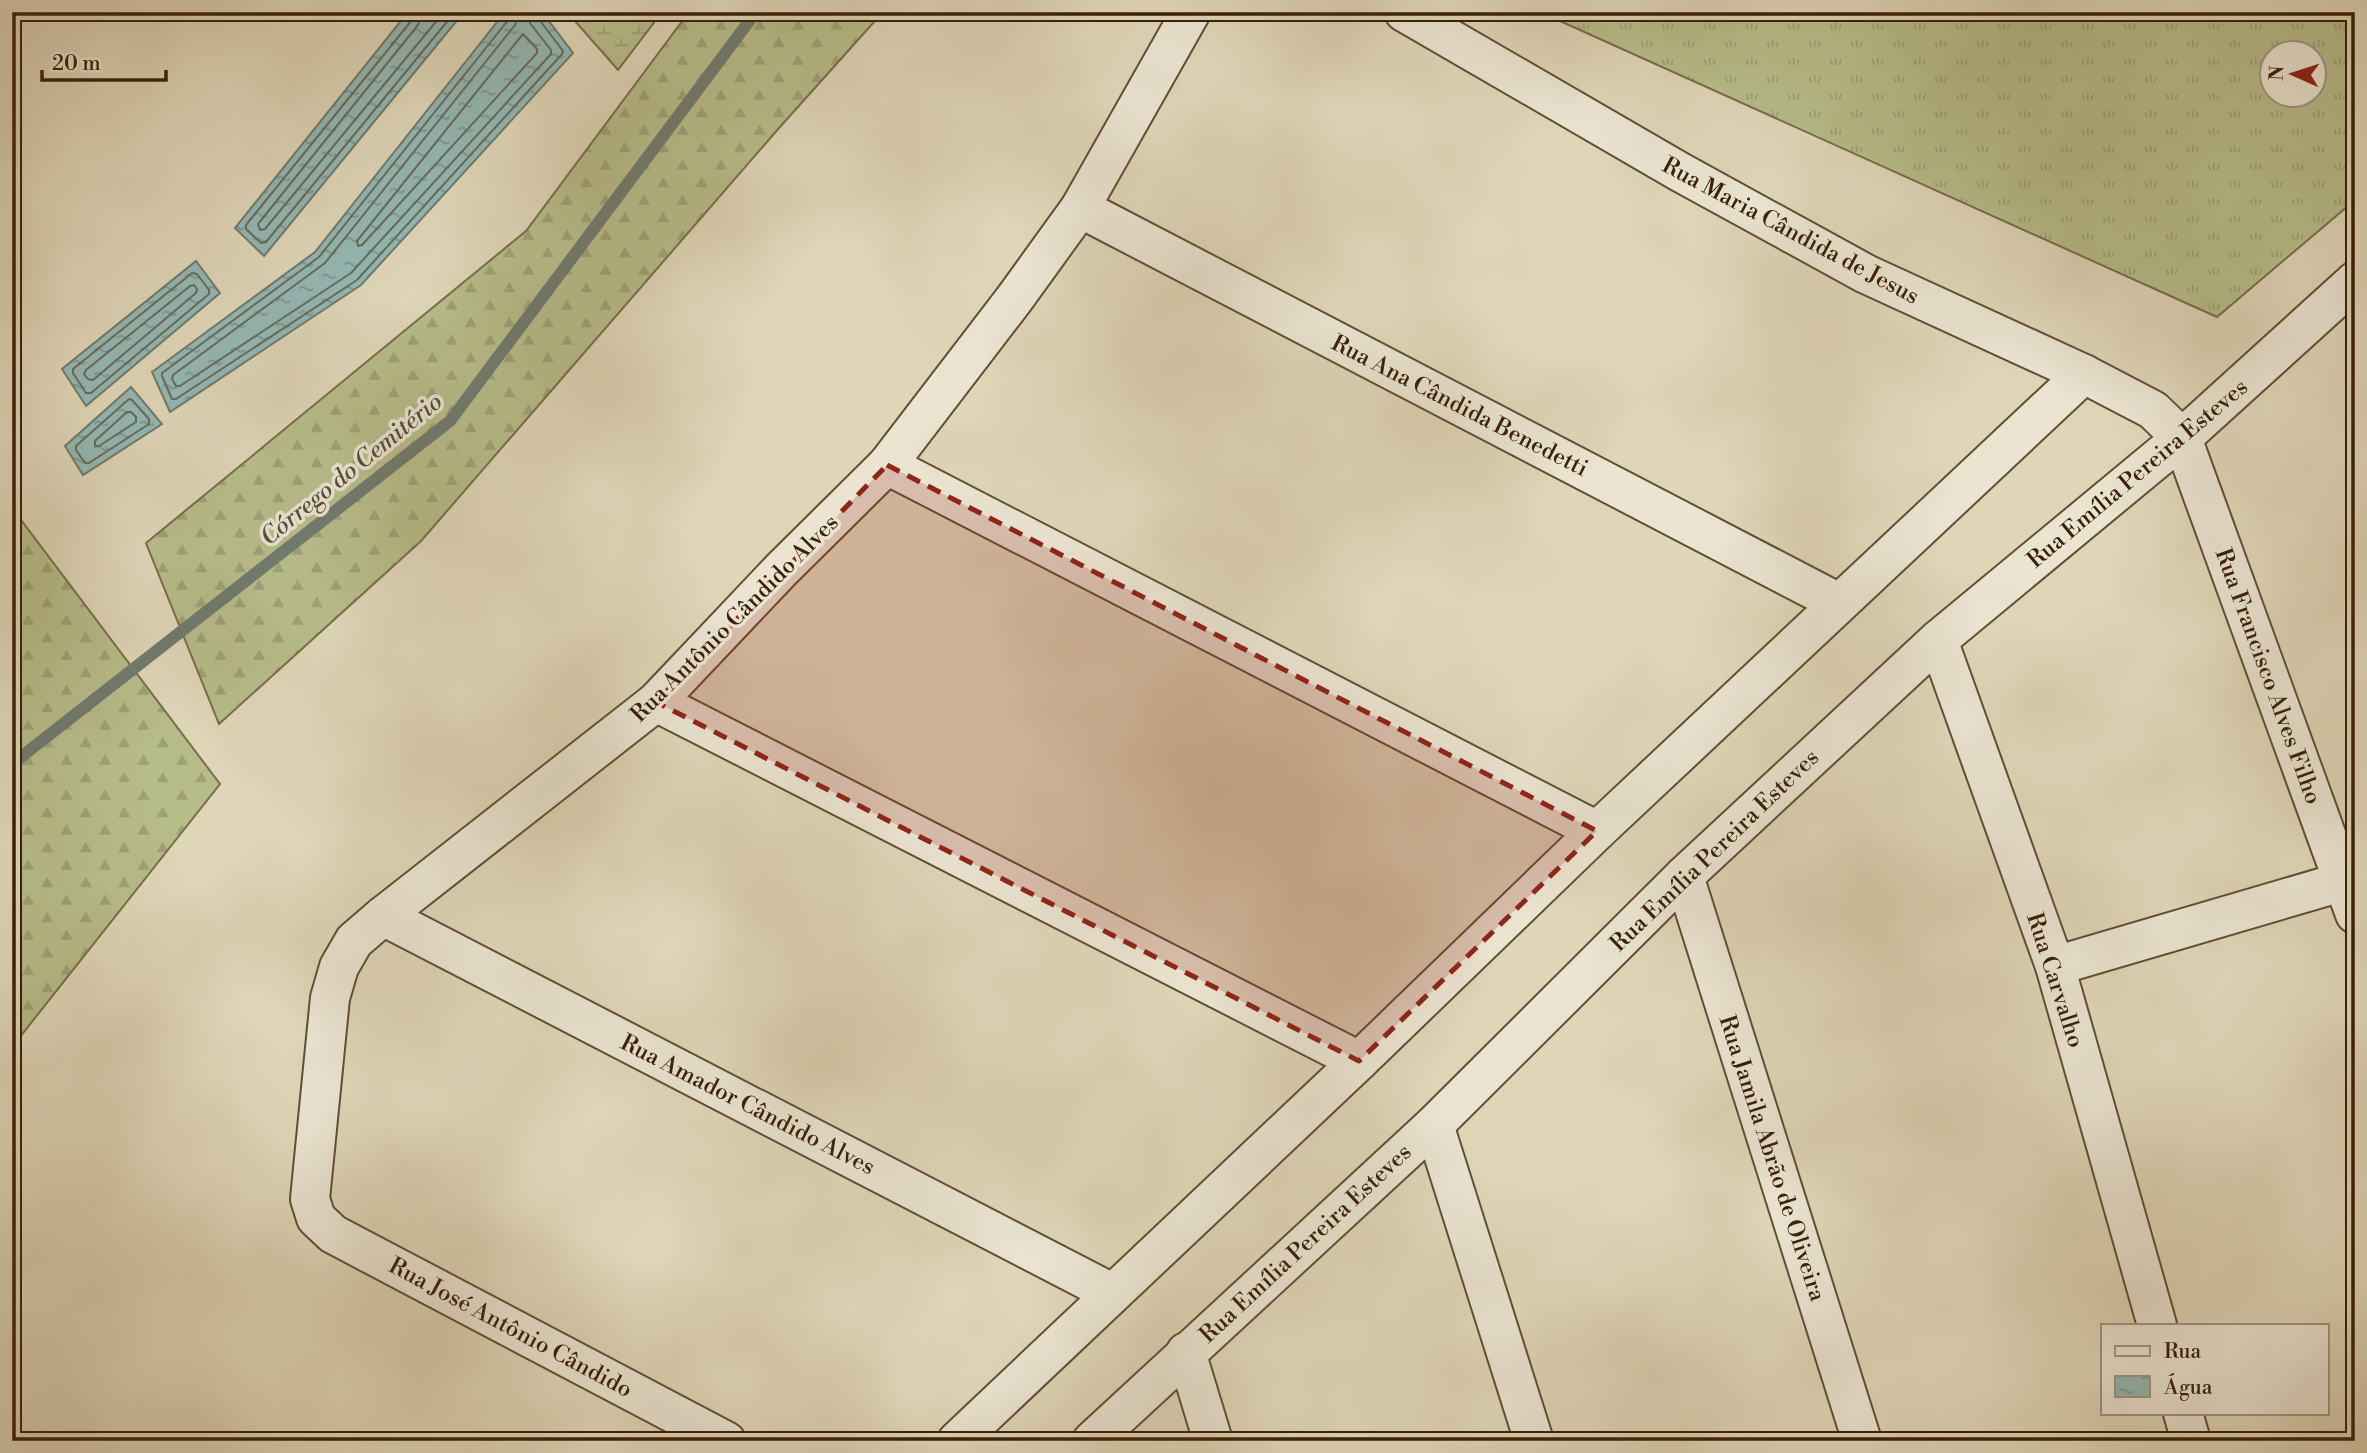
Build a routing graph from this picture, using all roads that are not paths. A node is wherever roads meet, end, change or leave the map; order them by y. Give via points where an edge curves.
1 (1191, 12) edge
2 (1404, 12) edge
3 (1080, 208) junction
4 (2355, 281) edge
5 (2084, 374) junction
6 (2182, 439) junction
7 (887, 465) junction
8 (1839, 603) junction
9 (1938, 640) junction
10 (656, 702) junction
11 (1597, 831) junction
12 (1684, 876) junction
13 (2351, 891) edge
14 (383, 916) junction
15 (2054, 966) junction
16 (1359, 1061) junction
17 (1434, 1125) junction
18 (310, 1199) joint
19 (1112, 1293) junction
20 (2157, 1324) edge
21 (1186, 1352) junction
22 (2182, 1414) edge
23 (726, 1441) edge
24 (957, 1441) edge
25 (1092, 1441) edge
26 (1213, 1441) edge
27 (1534, 1441) edge
28 (1862, 1441) edge
29 (2190, 1441) edge

1 - 3 street, Rua Antônio Cândido Alves
2 - 5 street, Rua Maria Cândida de Jesus via 1866,274
3 - 7 street, Rua Antônio Cândido Alves
3 - 8 street, Rua Ana Cândida Benedetti
4 - 6 street, Rua Emília Pereira Esteves
5 - 6 street, Rua Maria Cândida de Jesus via 2153,410
5 - 8 street
6 - 9 street, Rua Emília Pereira Esteves
6 - 13 street, Rua Francisco Alves Filho
7 - 10 street, Rua Antônio Cândido Alves
7 - 11 street
8 - 11 street
9 - 12 street, Rua Emília Pereira Esteves
9 - 15 street, Rua Carvalho
10 - 14 street, Rua Antônio Cândido Alves
10 - 16 street
11 - 16 street
12 - 17 street, Rua Emília Pereira Esteves
12 - 28 street, Rua Jamila Abrão de Oliveira
13 - 15 street
14 - 18 street, Rua Antônio Cândido Alves via 354,941 339,967 330,998
14 - 19 street, Rua Amador Cândido Alves
15 - 20 street, Rua Carvalho
16 - 19 street
17 - 21 street, Rua Emília Pereira Esteves
17 - 27 street
18 - 23 street, Rua José Antônio Cândido via 316,1218 333,1234
19 - 24 street
21 - 25 street, Rua Emília Pereira Esteves
21 - 26 street
22 - 29 street

